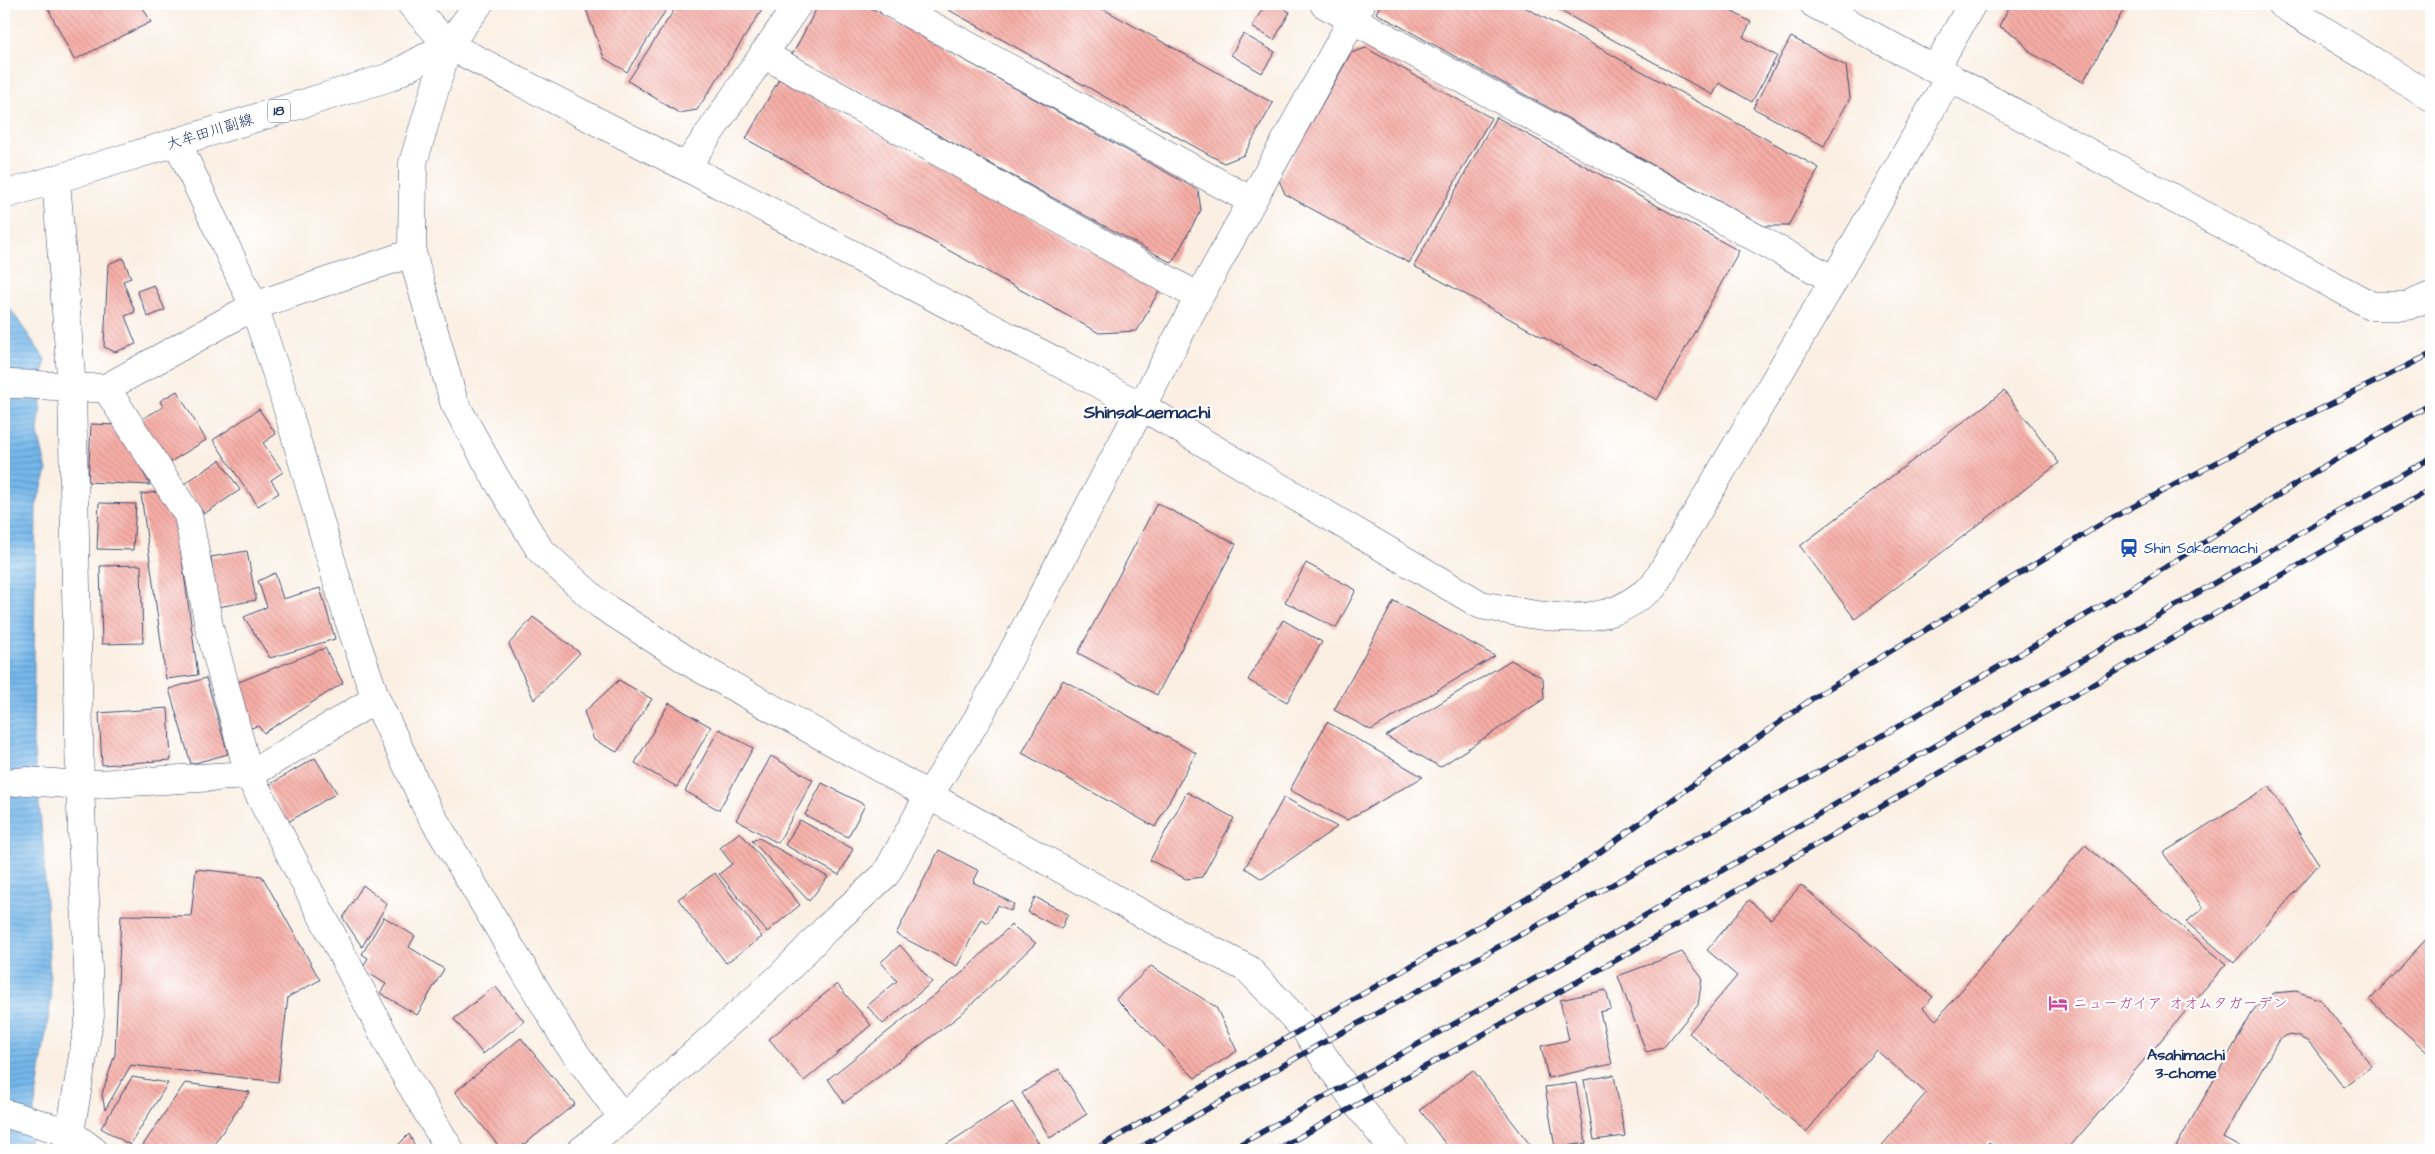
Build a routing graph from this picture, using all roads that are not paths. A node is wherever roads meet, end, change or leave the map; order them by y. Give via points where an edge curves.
1 (412, 4) edge
2 (479, 4) edge
3 (798, 4) edge
4 (892, 4) edge
5 (1324, 4) edge
6 (1814, 4) edge
7 (1972, 4) edge
8 (2281, 4) edge
9 (1356, 12) edge
10 (448, 45) junction
11 (763, 54) junction
12 (1943, 72) junction
13 (2431, 96) edge
14 (177, 142) junction
15 (686, 167) junction
16 (56, 179) junction
17 (4, 195) edge
18 (1252, 201) junction
19 (412, 254) junction
20 (1834, 280) junction
21 (2431, 296) edge
22 (1199, 297) junction
23 (254, 306) junction
24 (4, 384) edge
25 (106, 388) junction
26 (72, 389) junction
27 (1141, 406) junction
28 (376, 699) junction
29 (249, 775) junction
30 (16, 782) edge
31 (80, 785) junction
32 (929, 795) junction
33 (4, 1113) edge
34 (623, 1118) junction
35 (69, 1142) edge
36 (1390, 1149) edge
37 (93, 1150) edge
38 (450, 1150) edge
39 (582, 1150) edge

1 - 10 street
2 - 10 street, 大牟田川副線 / 18
3 - 11 street
4 - 18 street
5 - 9 street
6 - 12 street
7 - 12 street
8 - 13 street
9 - 18 street
9 - 20 street
10 - 14 street, 大牟田川副線 / 18 via 390,77
10 - 15 street
10 - 19 street via 413,164
11 - 15 street
11 - 22 street
12 - 20 street
12 - 21 street via 2372,306 2407,306
14 - 16 street, 大牟田川副線 / 18
14 - 23 street
15 - 27 street
16 - 17 street, 大牟田川副線 / 18
16 - 26 street
18 - 22 street
19 - 23 street
19 - 32 street via 454,402 540,550 602,605 696,666
20 - 27 street via 1653,587 1615,611 1580,618 1534,615 1481,605
22 - 27 street
23 - 25 street
23 - 28 street via 282,390 347,615
24 - 26 street via 35,383
25 - 26 street
25 - 29 street via 188,515 209,626
26 - 31 street
27 - 32 street via 978,718
28 - 29 street
28 - 34 street via 427,808 566,1042
29 - 31 street
29 - 38 street via 401,1068
30 - 31 street
31 - 35 street via 90,1015
32 - 34 street via 886,874 781,976
32 - 36 street via 1248,969 1304,1028
33 - 35 street via 38,1124
34 - 39 street
35 - 37 street

